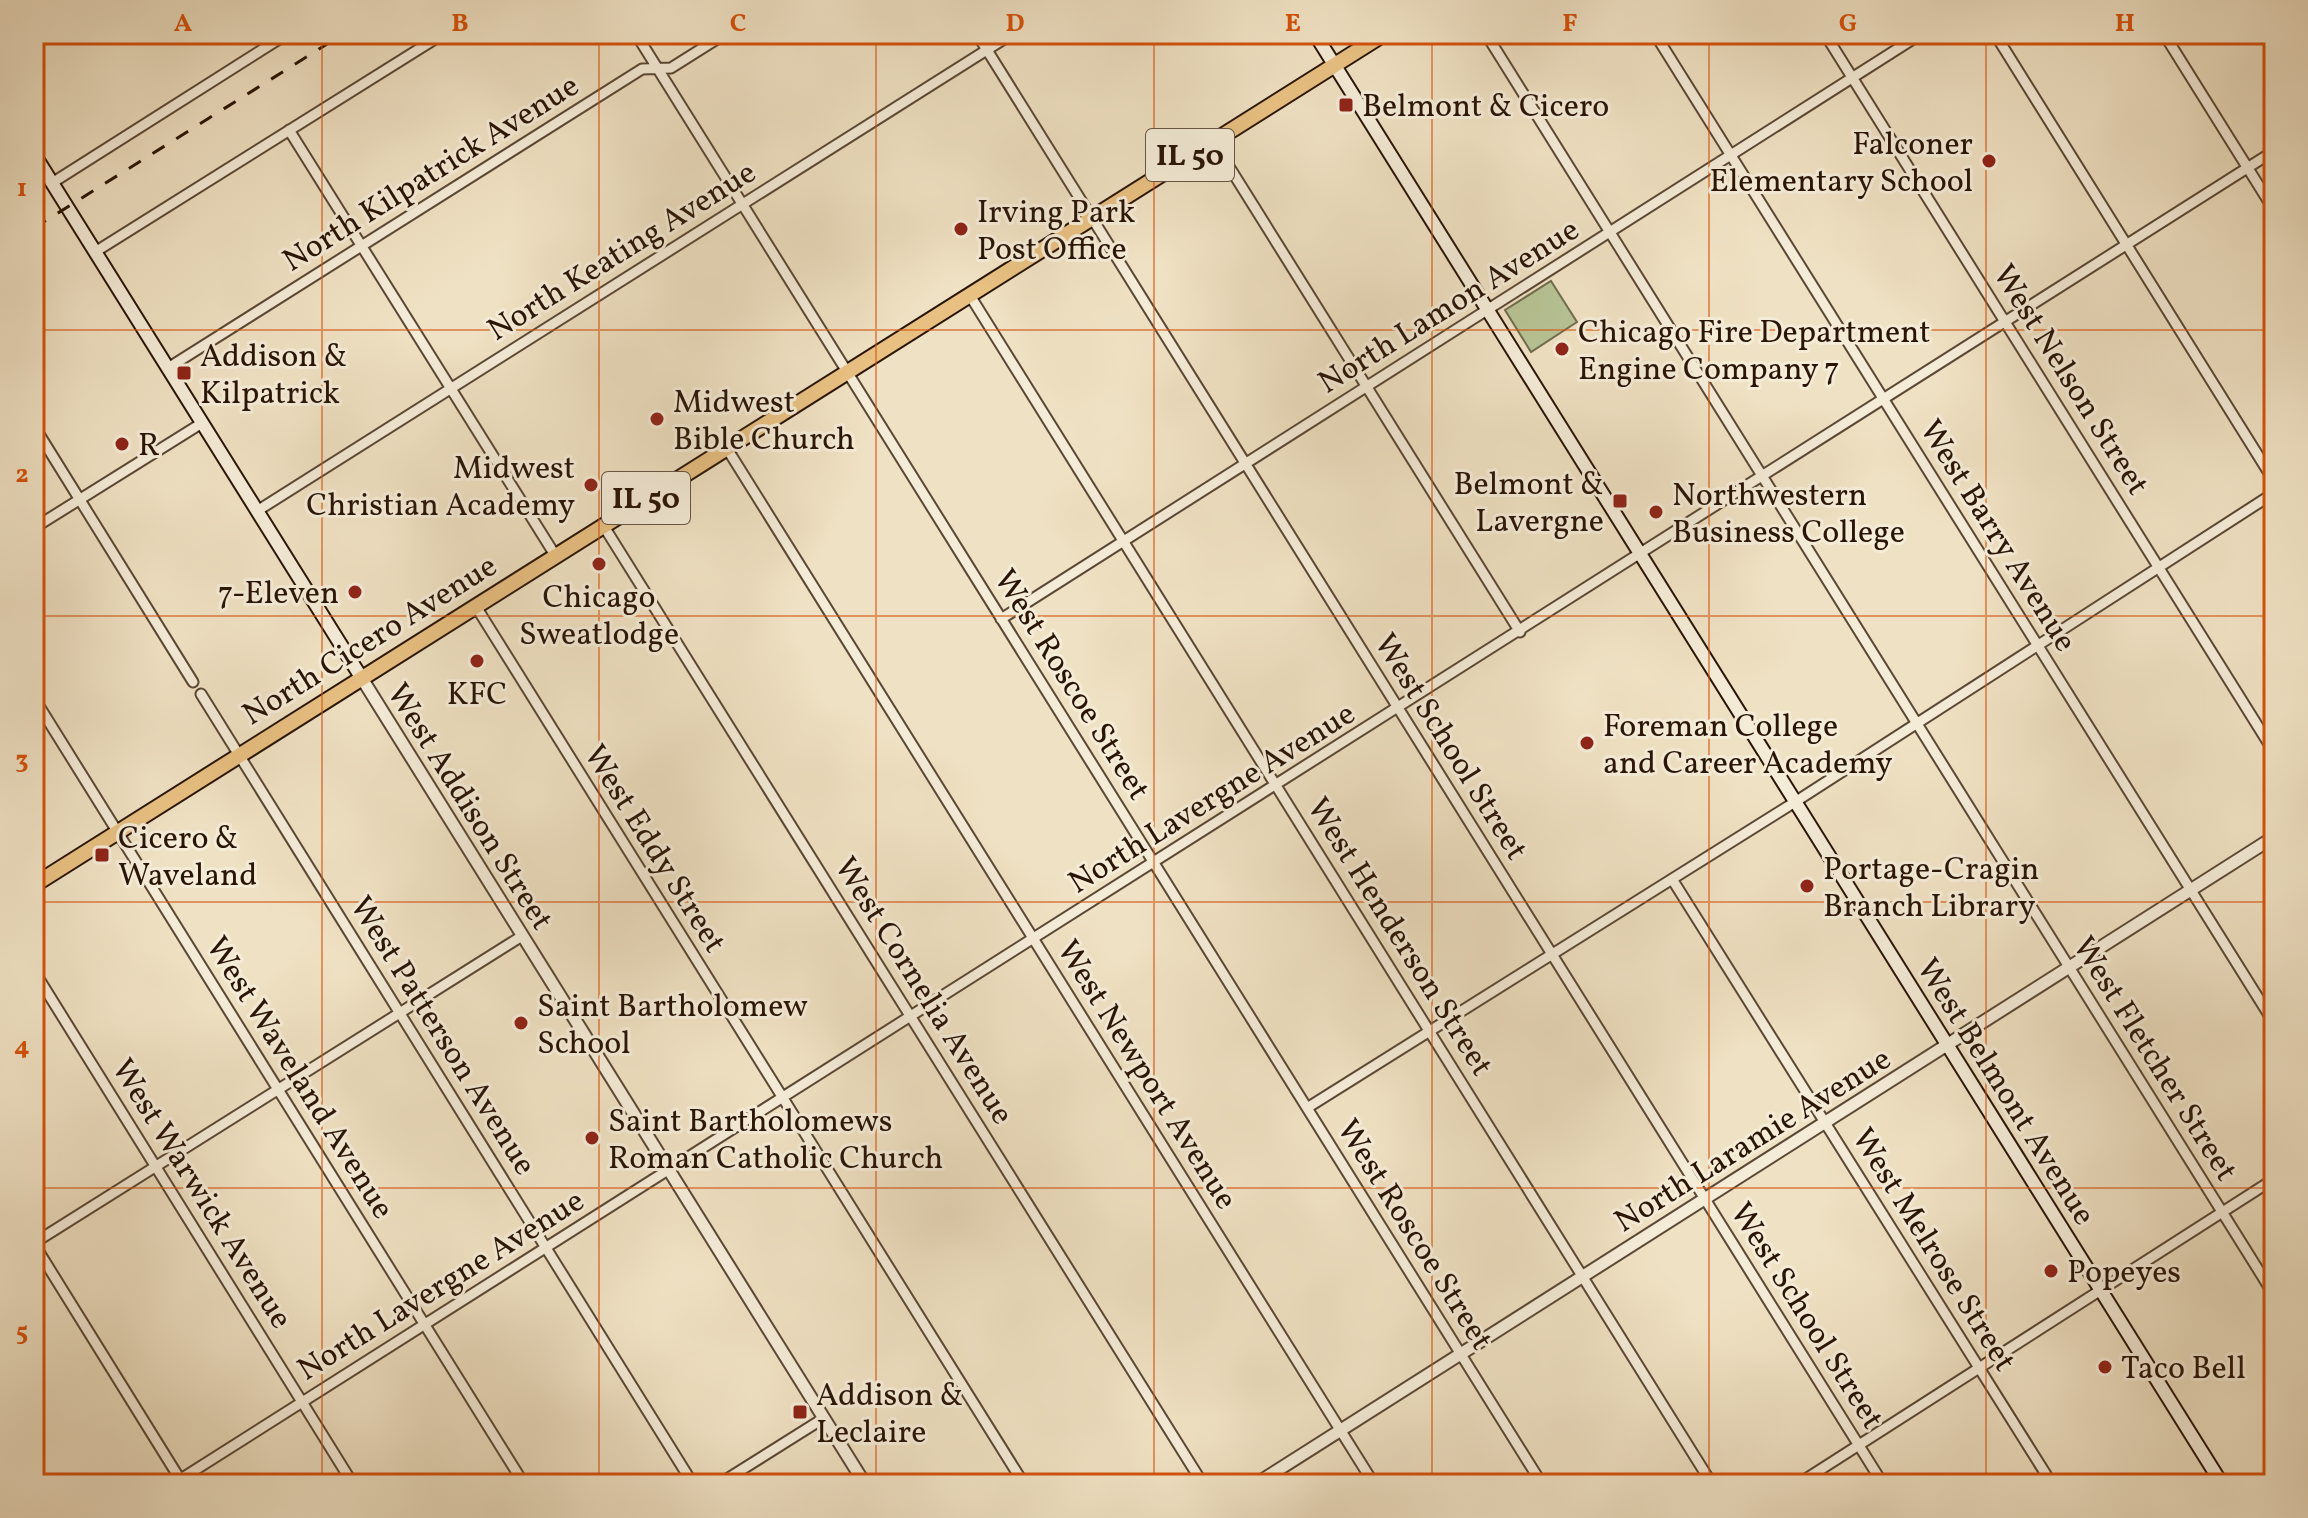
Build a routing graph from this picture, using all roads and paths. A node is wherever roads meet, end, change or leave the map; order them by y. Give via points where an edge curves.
1 (287, 34) edge
2 (443, 34) edge
3 (636, 34) edge
4 (725, 34) edge
5 (977, 34) edge
6 (1012, 34) edge
7 (1315, 34) edge
8 (1384, 34) edge
9 (1486, 34) edge
10 (1655, 34) edge
11 (1825, 34) edge
12 (1921, 34) edge
13 (1995, 34) edge
14 (2164, 34) edge
15 (987, 50) junction
16 (1334, 66) junction
17 (657, 69) junction
18 (1852, 78) junction
19 (289, 130) junction
20 (1213, 141) junction
21 (2274, 151) edge
22 (34, 154) edge
23 (1731, 155) junction
24 (2248, 168) junction
25 (52, 183) junction
26 (742, 204) junction
27 (2274, 210) edge
28 (1092, 217) junction
29 (1610, 233) junction
30 (2126, 245) junction
31 (362, 246) junction
32 (95, 252) junction
33 (969, 294) junction
34 (1488, 311) junction
35 (2006, 323) junction
36 (168, 368) junction
37 (847, 371) junction
38 (1367, 387) junction
39 (450, 389) junction
40 (1884, 401) junction
41 (202, 423) junction
42 (34, 426) edge
43 (726, 447) junction
44 (1245, 464) junction
45 (1763, 478) junction
46 (2274, 481) edge
47 (2274, 493) edge
48 (80, 500) junction
49 (257, 511) junction
50 (603, 525) junction
51 (34, 528) edge
52 (1124, 541) junction
53 (555, 555) junction
54 (1641, 555) junction
55 (2159, 568) junction
56 (475, 605) junction
57 (1001, 619) junction
58 (1520, 632) junction
59 (2038, 646) junction
60 (361, 677) junction
61 (193, 682) dead end
62 (201, 694) dead end
63 (34, 698) edge
64 (1398, 709) junction
65 (1916, 724) junction
66 (2274, 752) edge
67 (238, 755) junction
68 (1277, 786) junction
69 (1795, 802) junction
70 (117, 832) junction
71 (2274, 837) edge
72 (1154, 863) junction
73 (1672, 879) junction
74 (34, 885) edge
75 (2191, 890) junction
76 (522, 936) junction
77 (1033, 940) junction
78 (1551, 955) junction
79 (2068, 969) junction
80 (34, 971) edge
81 (400, 1013) junction
82 (911, 1017) junction
83 (2274, 1023) edge
84 (1430, 1031) junction
85 (1947, 1046) junction
86 (278, 1090) junction
87 (781, 1099) junction
88 (1307, 1108) junction
89 (1826, 1123) junction
90 (156, 1166) junction
91 (668, 1171) junction
92 (2274, 1179) edge
93 (1706, 1199) junction
94 (2223, 1212) junction
95 (34, 1244) edge
96 (546, 1248) junction
97 (1583, 1277) junction
98 (2101, 1291) junction
99 (2274, 1295) edge
100 (425, 1325) junction
101 (1461, 1354) junction
102 (1980, 1369) junction
103 (302, 1402) junction
104 (824, 1418) junction
105 (1341, 1430) junction
106 (1859, 1445) junction
107 (179, 1482) edge
108 (353, 1484) edge
109 (524, 1484) edge
110 (693, 1484) edge
111 (719, 1484) edge
112 (865, 1484) edge
113 (1024, 1484) edge
114 (1203, 1484) edge
115 (1256, 1484) edge
116 (1374, 1484) edge
117 (1542, 1484) edge
118 (1712, 1484) edge
119 (1798, 1484) edge
120 (1883, 1484) edge
121 (2052, 1484) edge
122 (2222, 1484) edge

1 - 25 street
2 - 19 street
3 - 17 street, West Roscoe Street
4 - 17 street, North Kilpatrick Avenue via 671,68
5 - 15 street, West School Street
6 - 15 street, North Keating Avenue
7 - 16 main road, West Belmont Avenue
8 - 16 main road, North Cicero Avenue / IL 50
9 - 29 street, West Fletcher Street
10 - 23 street, West Barry Avenue
11 - 18 street, West Nelson Street
12 - 18 street, North Lamon Avenue
13 - 30 street
14 - 24 street
15 - 26 street, North Keating Avenue
15 - 28 street, West School Street
16 - 20 main road, North Cicero Avenue / IL 50
16 - 34 main road, West Belmont Avenue
17 - 26 street, West Roscoe Street
17 - 31 street, North Kilpatrick Avenue via 642,69
18 - 23 street, North Lamon Avenue
18 - 35 street, West Nelson Street
19 - 31 street
19 - 32 street
20 - 28 main road, North Cicero Avenue / IL 50
20 - 38 street
21 - 24 street, North Lavergne Avenue
22 - 25 main road, West Addison Street
23 - 29 street, North Lamon Avenue
23 - 40 street, West Barry Avenue
24 - 27 street
24 - 30 street, North Lavergne Avenue
25 - 32 main road, West Addison Street
26 - 37 street, West Roscoe Street
26 - 39 street, North Keating Avenue
28 - 33 main road, North Cicero Avenue / IL 50
28 - 44 street, West School Street
29 - 34 street, North Lamon Avenue
29 - 45 street, West Fletcher Street
30 - 35 street, North Lavergne Avenue
30 - 46 street
31 - 36 street, North Kilpatrick Avenue
31 - 39 street
32 - 36 main road, West Addison Street
33 - 37 main road, North Cicero Avenue / IL 50
33 - 52 street, West Henderson Street
34 - 38 street, North Lamon Avenue
34 - 54 main road, West Belmont Avenue
35 - 40 street, North Lavergne Avenue
35 - 55 street, West Nelson Street
36 - 41 main road, West Addison Street
37 - 43 main road, North Cicero Avenue / IL 50
37 - 57 street, West Roscoe Street
38 - 44 street, North Lamon Avenue
38 - 58 street
39 - 49 street, North Keating Avenue
39 - 53 street
40 - 45 street, North Lavergne Avenue
40 - 59 street, West Barry Avenue
41 - 48 street
41 - 49 main road, West Addison Street
42 - 48 street
43 - 50 main road, North Cicero Avenue / IL 50
43 - 77 street, West Newport Avenue
44 - 52 street, North Lamon Avenue
44 - 64 street, West School Street
45 - 54 street, North Lavergne Avenue
45 - 65 street, West Fletcher Street
47 - 55 street
48 - 51 street
48 - 61 street
49 - 60 main road, West Addison Street
50 - 53 main road, North Cicero Avenue / IL 50
50 - 82 street, West Cornelia Avenue
52 - 57 street, North Lamon Avenue
52 - 68 street, West Henderson Street
53 - 56 main road, North Cicero Avenue / IL 50
54 - 58 street, North Lavergne Avenue
54 - 69 main road, West Belmont Avenue
55 - 59 street
55 - 66 street, West Nelson Street
56 - 60 main road, North Cicero Avenue / IL 50
56 - 87 street, West Eddy Street
57 - 72 street, West Roscoe Street
58 - 64 street, North Lavergne Avenue
59 - 65 street
59 - 75 street, West Barry Avenue
60 - 67 main road, North Cicero Avenue / IL 50
60 - 76 street, West Addison Street
62 - 67 street, West Patterson Avenue
63 - 70 street, West Waveland Avenue
64 - 68 street, North Lavergne Avenue
64 - 78 street, West School Street
65 - 69 street
65 - 79 street, West Fletcher Street
67 - 70 main road, North Cicero Avenue / IL 50
67 - 81 street, West Patterson Avenue
68 - 72 street, North Lavergne Avenue
68 - 84 street, West Henderson Street
69 - 73 street
69 - 85 main road, West Belmont Avenue
70 - 74 main road, North Cicero Avenue / IL 50
70 - 86 street, West Waveland Avenue
71 - 75 street, North Laramie Avenue
72 - 77 street, North Lavergne Avenue
72 - 88 street, West Roscoe Street
73 - 78 street
73 - 89 street, West Melrose Street
75 - 79 street, North Laramie Avenue
75 - 83 street, West Barry Avenue
76 - 81 street
76 - 91 street, West Addison Street
77 - 82 street, North Lavergne Avenue
77 - 105 street, West Newport Avenue
78 - 84 street
78 - 93 street, West School Street
79 - 85 street, North Laramie Avenue
79 - 94 street, West Fletcher Street
80 - 90 street, West Warwick Avenue
81 - 86 street
81 - 96 street, West Patterson Avenue
82 - 87 street, North Lavergne Avenue
82 - 114 street, West Cornelia Avenue
84 - 88 street
84 - 97 street, West Henderson Street
85 - 89 street, North Laramie Avenue
85 - 98 main road, West Belmont Avenue
86 - 90 street
86 - 100 street, West Waveland Avenue
87 - 91 street, North Lavergne Avenue
87 - 113 street, West Eddy Street
88 - 101 street, West Roscoe Street
89 - 93 street, North Laramie Avenue
89 - 102 street, West Melrose Street
90 - 95 street
90 - 103 street, West Warwick Avenue
91 - 96 street, North Lavergne Avenue
91 - 104 street, West Addison Street
92 - 94 street
93 - 97 street, North Laramie Avenue
93 - 106 street, West School Street
94 - 98 street
94 - 99 street, West Fletcher Street
95 - 107 street
96 - 100 street, North Lavergne Avenue
96 - 110 street, West Patterson Avenue
97 - 101 street, North Laramie Avenue
97 - 118 street, West Henderson Street
98 - 102 street
98 - 122 main road, West Belmont Avenue
100 - 103 street, North Lavergne Avenue
100 - 109 street, West Waveland Avenue
101 - 105 street, North Laramie Avenue
101 - 117 street, West Roscoe Street
102 - 106 street
102 - 121 street, West Melrose Street
103 - 107 street, North Lavergne Avenue
103 - 108 street, West Warwick Avenue
104 - 111 street
104 - 112 street, West Addison Street
105 - 115 street, North Laramie Avenue
105 - 116 street, West Newport Avenue
106 - 119 street
106 - 120 street, West School Street

